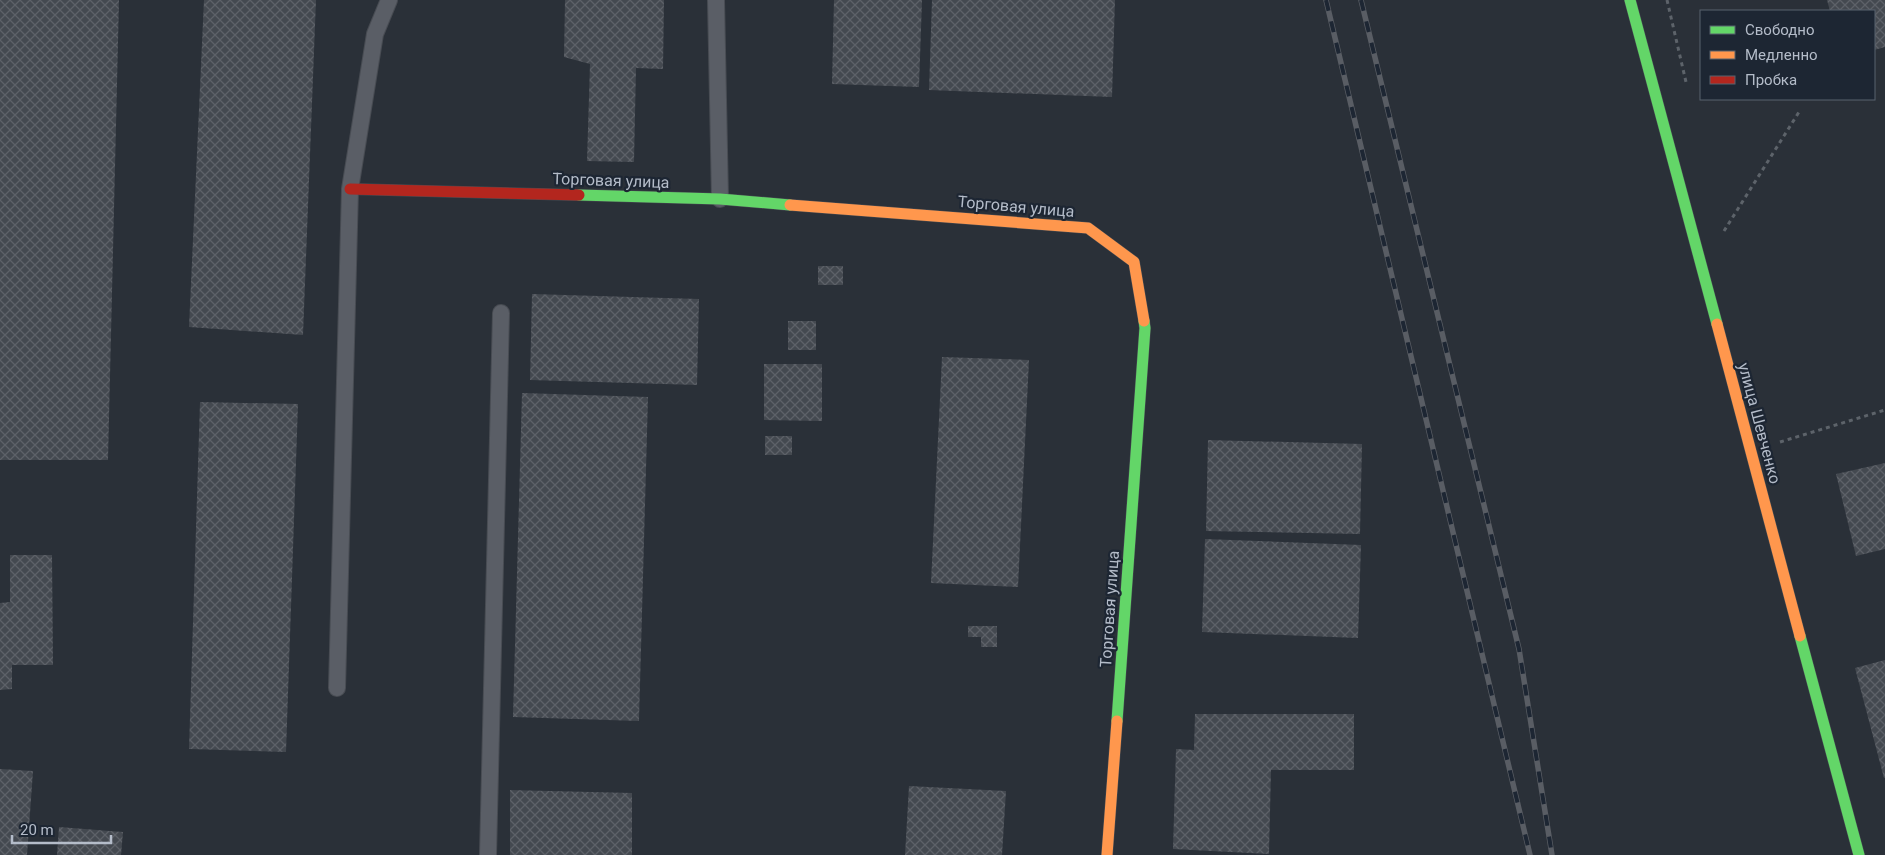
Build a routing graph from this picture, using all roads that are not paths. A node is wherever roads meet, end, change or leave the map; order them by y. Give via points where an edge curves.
1 (390, 0) edge
2 (716, 0) edge
3 (1630, 0) edge
4 (350, 189) junction
5 (720, 199) junction
6 (501, 313) dead end
7 (337, 688) dead end
8 (488, 855) edge
9 (1107, 855) edge
10 (1859, 855) edge

1 - 4 lane via 375,34
2 - 5 lane
3 - 10 street, улица Шевченко
4 - 5 street, Торговая улица
4 - 7 lane
5 - 9 street, Торговая улица via 1088,228 1134,262 1145,328
6 - 8 lane

